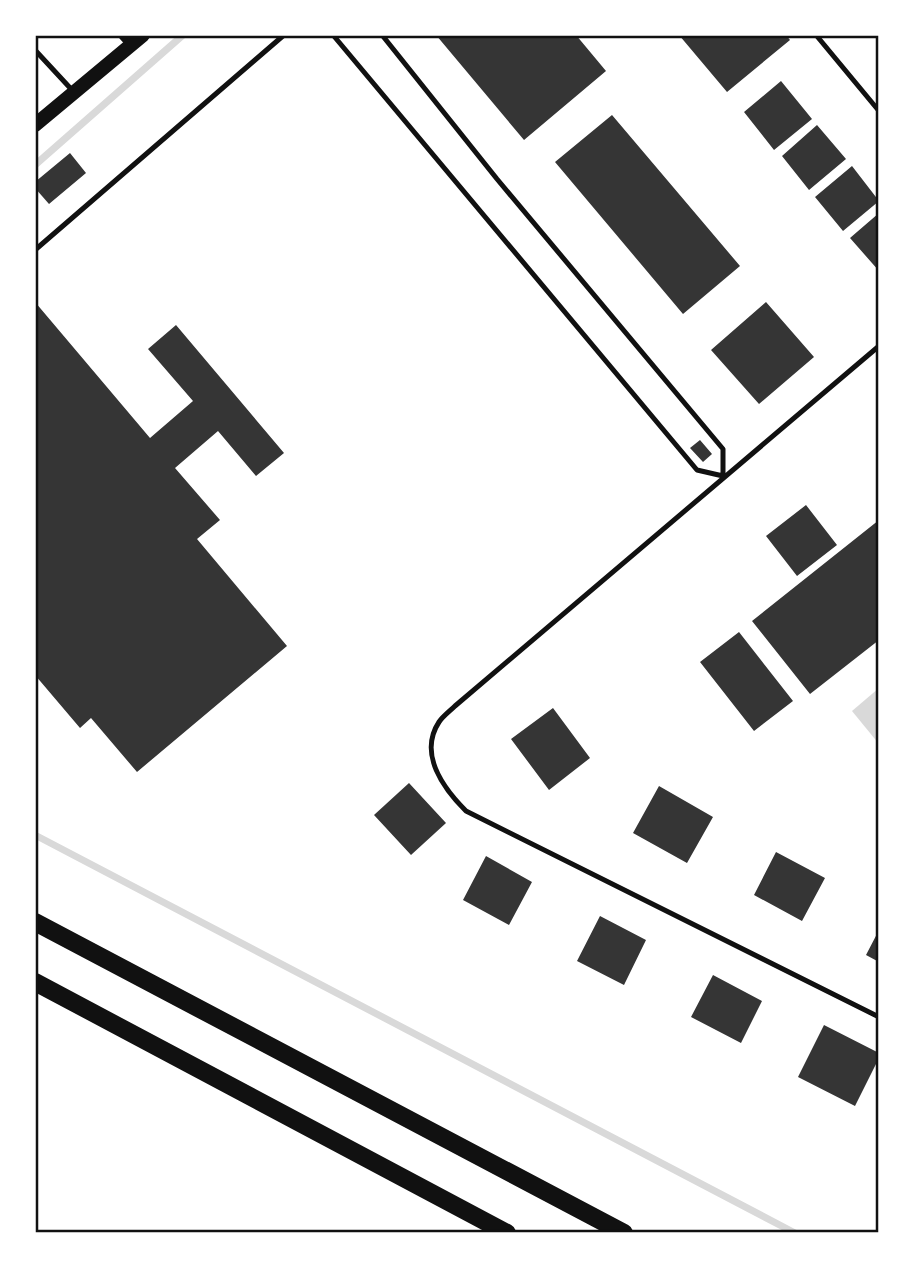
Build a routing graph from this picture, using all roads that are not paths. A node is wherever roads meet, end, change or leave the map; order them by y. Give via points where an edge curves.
1 (143, 35) edge
2 (284, 35) edge
3 (333, 35) edge
4 (382, 35) edge
5 (816, 35) edge
6 (126, 40) edge
7 (35, 50) edge
8 (74, 93) junction
9 (879, 111) edge
10 (35, 125) edge
11 (35, 250) edge
12 (879, 346) edge
13 (723, 477) junction
14 (35, 922) edge
15 (35, 982) edge
16 (879, 1017) edge
17 (507, 1233) edge
18 (624, 1233) edge

1 - 6 main road
2 - 11 lane
3 - 13 lane via 697,470
4 - 13 lane via 723,449
5 - 9 lane
6 - 8 main road
7 - 8 lane
8 - 10 main road
12 - 13 lane
13 - 16 lane via 439,722 432,754 437,775 466,811
14 - 18 highway
15 - 17 highway

